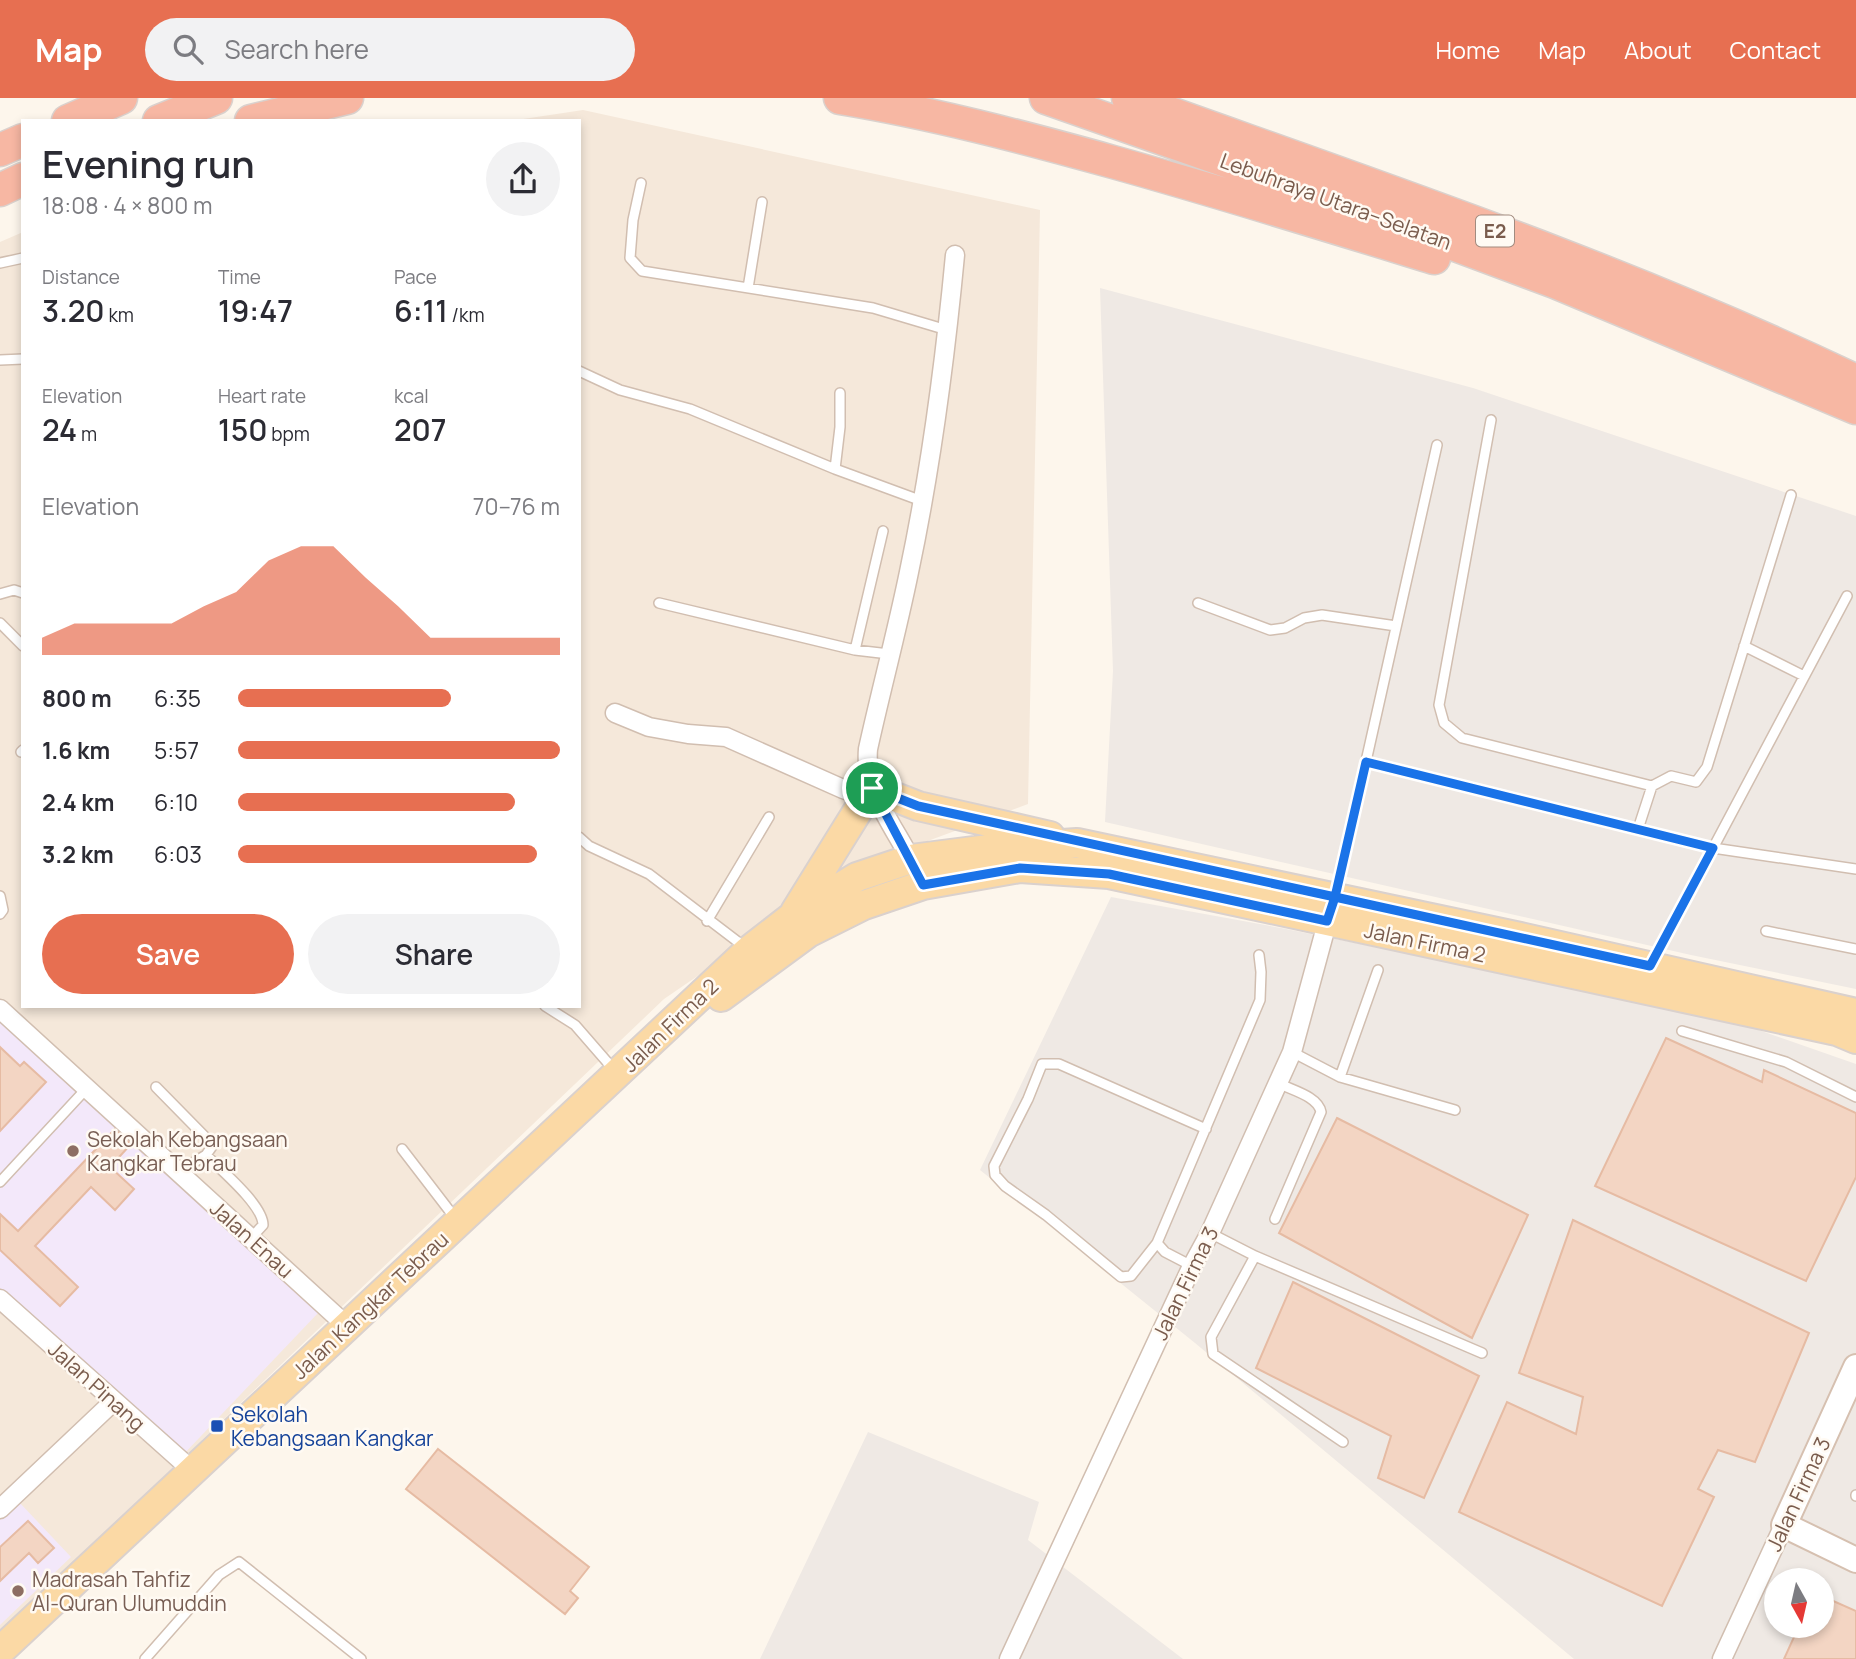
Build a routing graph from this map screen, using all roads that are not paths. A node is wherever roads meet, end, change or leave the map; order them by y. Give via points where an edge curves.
1 (121, 98) edge
2 (216, 98) edge
3 (347, 98) edge
4 (840, 98) edge
5 (1046, 98) edge
6 (1128, 98) edge
7 (73, 119) edge
8 (164, 119) edge
9 (259, 119) edge
10 (21, 141) edge
11 (0, 149) edge
12 (21, 180) edge
13 (641, 183) dead end
14 (0, 190) edge
15 (762, 202) dead end
16 (955, 255) dead end
17 (21, 258) edge
18 (0, 263) edge
19 (1555, 282) junction
20 (748, 288) junction
21 (947, 330) junction
22 (21, 359) edge
23 (0, 360) edge
24 (581, 372) edge
25 (1856, 381) edge
26 (840, 393) dead end
27 (1856, 408) edge
28 (1491, 419) dead end
29 (1437, 445) dead end
30 (835, 469) junction
31 (1791, 495) dead end
32 (922, 501) junction
33 (883, 531) dead end
34 (21, 592) edge
35 (0, 593) edge
36 (1847, 596) dead end
37 (659, 603) dead end
38 (1198, 603) dead end
39 (0, 623) edge
40 (1396, 626) junction
41 (21, 644) edge
42 (1744, 646) junction
43 (855, 650) junction
44 (890, 654) junction
45 (1804, 676) junction
46 (615, 713) dead end
47 (1652, 786) junction
48 (872, 788) junction
49 (769, 817) dead end
50 (1638, 829) road end
51 (581, 839) edge
52 (1077, 842) junction
53 (1713, 848) junction
54 (911, 859) junction
55 (1856, 869) edge
56 (923, 885) junction
57 (0, 896) edge
58 (1331, 909) junction
59 (0, 914) edge
60 (793, 916) junction
61 (707, 921) junction
62 (1766, 931) dead end
63 (1856, 949) edge
64 (1259, 954) dead end
65 (757, 958) junction
66 (1650, 966) junction
67 (1378, 970) dead end
68 (548, 1008) edge
69 (0, 1009) edge
70 (1856, 1013) edge
71 (1682, 1031) dead end
72 (1856, 1040) edge
73 (1292, 1052) junction
74 (618, 1075) junction
75 (1340, 1077) junction
76 (1278, 1083) junction
77 (87, 1087) junction
78 (156, 1087) dead end
79 (1856, 1097) edge
80 (1455, 1110) dead end
81 (1206, 1129) junction
82 (402, 1149) dead end
83 (206, 1155) junction
84 (178, 1172) junction
85 (0, 1182) edge
86 (1275, 1219) dead end
87 (458, 1222) junction
88 (1210, 1233) junction
89 (251, 1238) junction
90 (1157, 1243) junction
91 (1255, 1256) junction
92 (1192, 1266) junction
93 (0, 1299) edge
94 (348, 1327) junction
95 (1482, 1353) dead end
96 (1856, 1367) edge
97 (114, 1401) junction
98 (1343, 1442) dead end
99 (194, 1472) junction
100 (0, 1508) edge
101 (1784, 1525) junction
102 (1856, 1560) edge
103 (0, 1651) edge
104 (1014, 1656) edge
105 (145, 1659) edge
106 (360, 1659) edge
107 (1722, 1659) edge

1 - 7 highway
2 - 8 highway
3 - 9 highway
4 - 19 highway via 912,110 1041,142 1263,204 1529,289
5 - 19 highway, Lebuhraya Utara–Selatan / E2
6 - 25 highway, Lebuhraya Utara–Selatan / E2 via 1539,247 1716,316
10 - 11 highway
12 - 14 highway
13 - 20 lane via 630,258 642,271
15 - 20 lane
16 - 21 street
17 - 18 lane
19 - 27 highway, Lebuhraya Utara–Selatan / E2
20 - 21 lane via 873,308
21 - 32 street
22 - 23 lane
24 - 30 lane via 620,390 690,409
26 - 30 lane
28 - 47 lane via 1439,705 1444,723 1462,738
29 - 40 lane
30 - 32 lane
31 - 42 lane
32 - 44 street
33 - 43 lane
34 - 35 lane
36 - 45 lane
37 - 43 lane
38 - 40 lane via 1270,630 1304,618 1332,615
39 - 41 lane
40 - 58 lane
42 - 45 lane
42 - 47 lane via 1706,767 1696,782 1671,776
43 - 44 lane
44 - 48 street via 868,749
45 - 53 lane
46 - 48 street via 649,727 726,737 854,793
47 - 50 lane
48 - 52 main road via 918,806
48 - 54 street
48 - 60 main road
49 - 61 lane
51 - 61 lane via 649,874
52 - 54 main road, Jalan Firma 2
52 - 58 main road, Jalan Firma 2
53 - 55 lane
53 - 66 lane
54 - 56 street
54 - 60 main road, Jalan Firma 2 via 857,877
56 - 58 main road, Jalan Firma 2 via 1020,868 1109,874
56 - 65 main road, Jalan Firma 2 via 864,905
57 - 59 lane via 4,910
58 - 66 main road, Jalan Firma 2
58 - 72 main road, Jalan Firma 2 via 1837,1031
58 - 73 street, Jalan Firma 3
60 - 65 main road, Jalan Firma 2
61 - 65 lane
62 - 63 lane
64 - 81 lane via 1260,1000
65 - 74 main road, Jalan Firma 2
66 - 70 main road, Jalan Firma 2
67 - 75 lane
68 - 74 lane via 575,1026
69 - 77 street, Jalan Enau
71 - 79 lane via 1786,1062
73 - 75 lane
73 - 76 street, Jalan Firma 3
74 - 87 main road, Jalan Kangkar Tebrau
75 - 80 lane
76 - 86 lane via 1314,1100 1321,1112
76 - 88 street, Jalan Firma 3
77 - 84 street, Jalan Enau
77 - 85 lane
78 - 83 lane via 213,1145
81 - 90 lane
81 - 90 lane via 1047,1062 1042,1063 994,1166 1005,1186 1121,1277 1131,1276
82 - 87 lane
83 - 84 lane
83 - 89 lane via 263,1217 263,1225
84 - 89 street, Jalan Enau
87 - 94 main road, Jalan Kangkar Tebrau
88 - 91 lane
88 - 92 street, Jalan Firma 3
89 - 94 street, Jalan Enau
90 - 92 lane
91 - 95 lane
91 - 98 lane via 1211,1337 1213,1354
92 - 104 street, Jalan Firma 3
93 - 97 street, Jalan Pinang
94 - 99 main road, Jalan Kangkar Tebrau
96 - 101 street, Jalan Firma 3
97 - 99 street, Jalan Pinang
97 - 100 street
99 - 103 main road, Jalan Kangkar Tebrau
101 - 102 street
101 - 107 street, Jalan Firma 3
105 - 106 lane via 219,1574 239,1562

